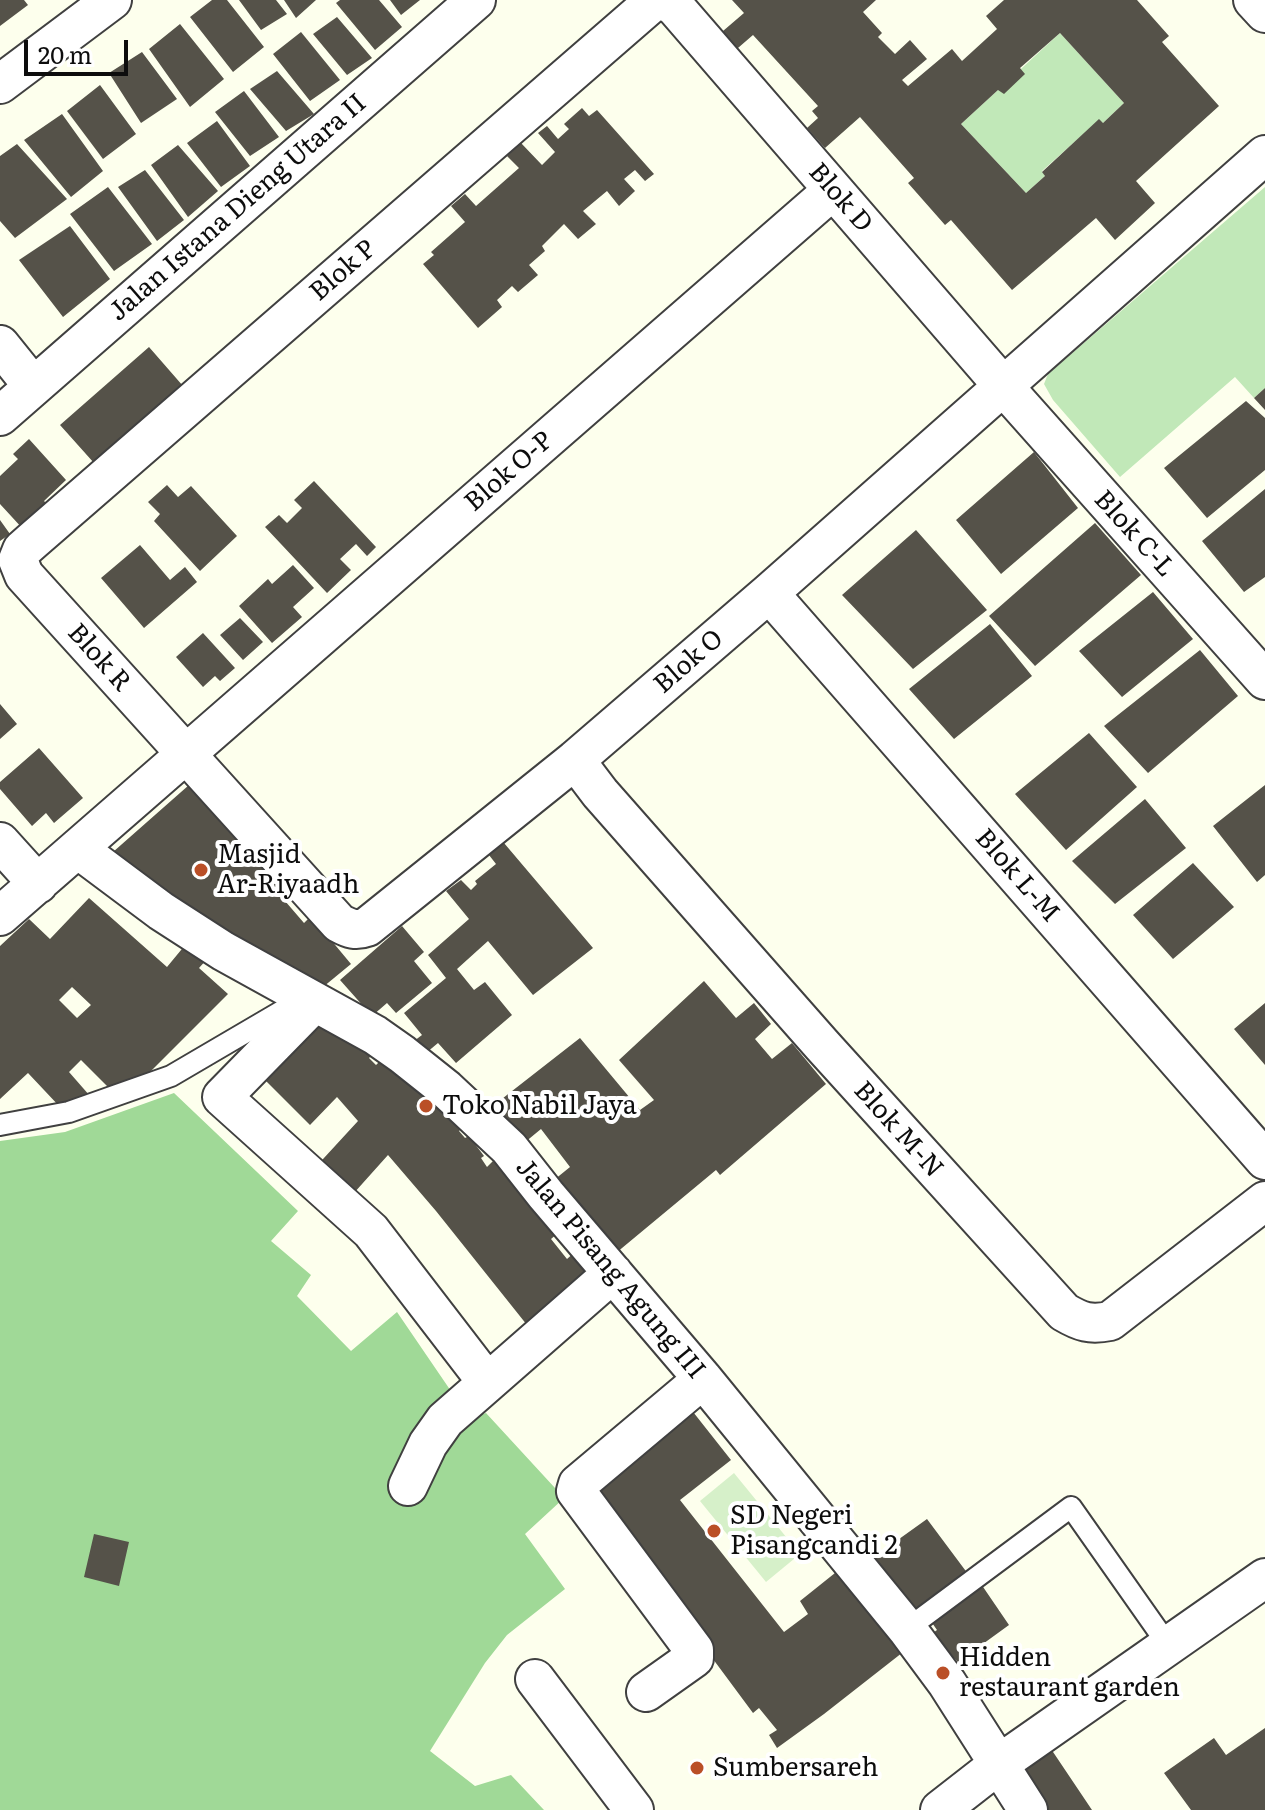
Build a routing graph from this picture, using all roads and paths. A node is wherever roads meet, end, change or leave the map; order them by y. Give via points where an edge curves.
1 (112, 0) edge
2 (476, 0) edge
3 (1253, 0) edge
4 (676, 8) joint
5 (1265, 13) edge
6 (0, 84) edge
7 (1265, 155) edge
8 (833, 190) junction
9 (0, 345) edge
10 (33, 386) junction
11 (1004, 387) junction
12 (0, 416) edge
13 (18, 560) joint
14 (769, 593) junction
15 (1265, 680) edge
16 (185, 754) junction
17 (575, 760) junction
18 (0, 842) edge
19 (78, 849) junction
20 (38, 884) junction
21 (0, 916) edge
22 (367, 927) joint
23 (310, 999) junction
24 (0, 1125) edge
25 (1265, 1160) edge
26 (1265, 1201) edge
27 (613, 1273) junction
28 (703, 1379) junction
29 (487, 1382) junction
30 (408, 1486) dead end
31 (1265, 1578) edge
32 (907, 1629) junction
33 (1168, 1645) junction
34 (535, 1679) dead end
35 (646, 1692) dead end
36 (999, 1764) junction
37 (634, 1810) edge
38 (940, 1810) edge
39 (1028, 1810) edge

1 - 6 street
2 - 10 street, Jalan Istana Dieng Utara II
3 - 5 street
4 - 8 street, Blok D
4 - 13 street, Blok P via 670,2 653,2 43,531
7 - 11 street, Blok O
8 - 11 street, Blok D
8 - 16 street, Blok O-P
9 - 10 street
10 - 12 street, Jalan Istana Dieng Utara II
11 - 14 street, Blok O
11 - 15 street, Blok C-L
13 - 16 street, Blok R via 24,575
14 - 17 street, Blok O
14 - 25 street, Blok L-M
16 - 19 street, Blok O-P
16 - 22 street, Blok R via 339,923 350,929
17 - 22 street, Blok O
17 - 26 street, Blok M-N via 822,1045 1064,1312 1095,1324 1110,1321
18 - 20 street
19 - 20 street, Blok O-P
19 - 23 street, Jalan Pisang Agung III via 161,911
20 - 21 street, Blok O-P
23 - 24 lane via 171,1076 69,1112
23 - 27 street, Jalan Pisang Agung III via 375,1035 478,1117
23 - 29 street via 222,1097 371,1231
27 - 28 street, Jalan Pisang Agung III
27 - 29 street
28 - 32 street, Jalan Pisang Agung III
28 - 35 street via 576,1491 694,1650 694,1658
29 - 30 street via 436,1431
31 - 33 street
32 - 33 lane via 1071,1507
32 - 36 street, Jalan Pisang Agung III
33 - 36 street
34 - 37 street
36 - 38 street
36 - 39 street, Jalan Pisang Agung III

